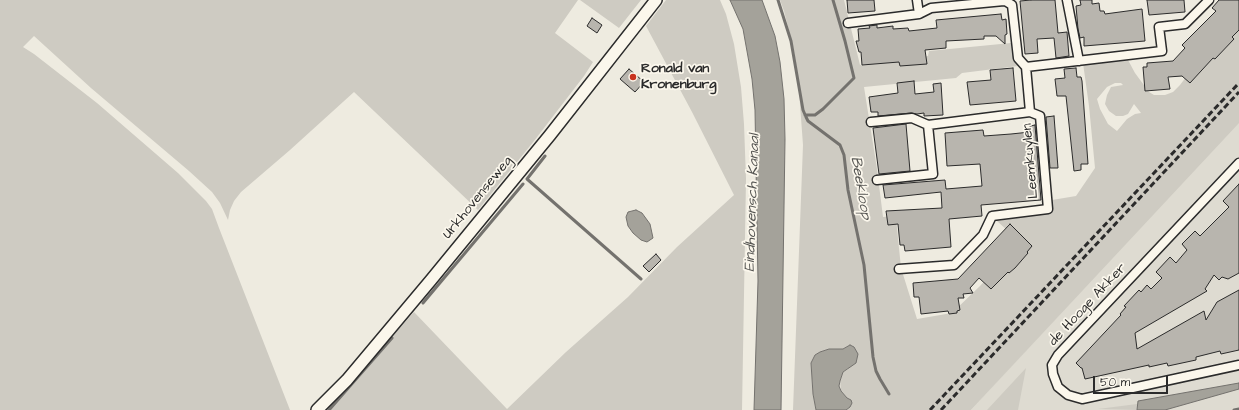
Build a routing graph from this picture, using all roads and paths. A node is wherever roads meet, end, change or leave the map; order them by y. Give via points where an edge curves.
1 (656, 0) edge
2 (917, 0) edge
3 (1004, 0) edge
4 (1067, 0) edge
5 (1209, 0) edge
6 (919, 14) junction
7 (848, 23) dead end
8 (1079, 61) junction
9 (1026, 68) junction
10 (1030, 112) junction
11 (871, 122) dead end
12 (928, 125) junction
13 (1239, 162) edge
14 (877, 180) dead end
15 (899, 269) dead end
16 (1239, 365) edge
17 (317, 410) edge

1 - 17 street, Urkhovenseweg via 431,280 347,380
2 - 6 street
3 - 6 street, Leemkuylen via 930,8
3 - 9 street, Leemkuylen via 1012,5 1018,58
4 - 8 street
5 - 8 street via 1185,24 1160,27 1162,51
6 - 7 street, Leemkuylen
8 - 9 street
9 - 10 street, Leemkuylen
10 - 12 street, Leemkuylen
10 - 15 street, Leemkuylen via 1040,116 1048,209 992,216 983,235 954,265
11 - 12 street, Leemkuylen via 912,118
12 - 14 street via 933,174
13 - 16 street, de Hooge Akker via 1058,355 1052,365 1058,387 1068,396 1082,399

